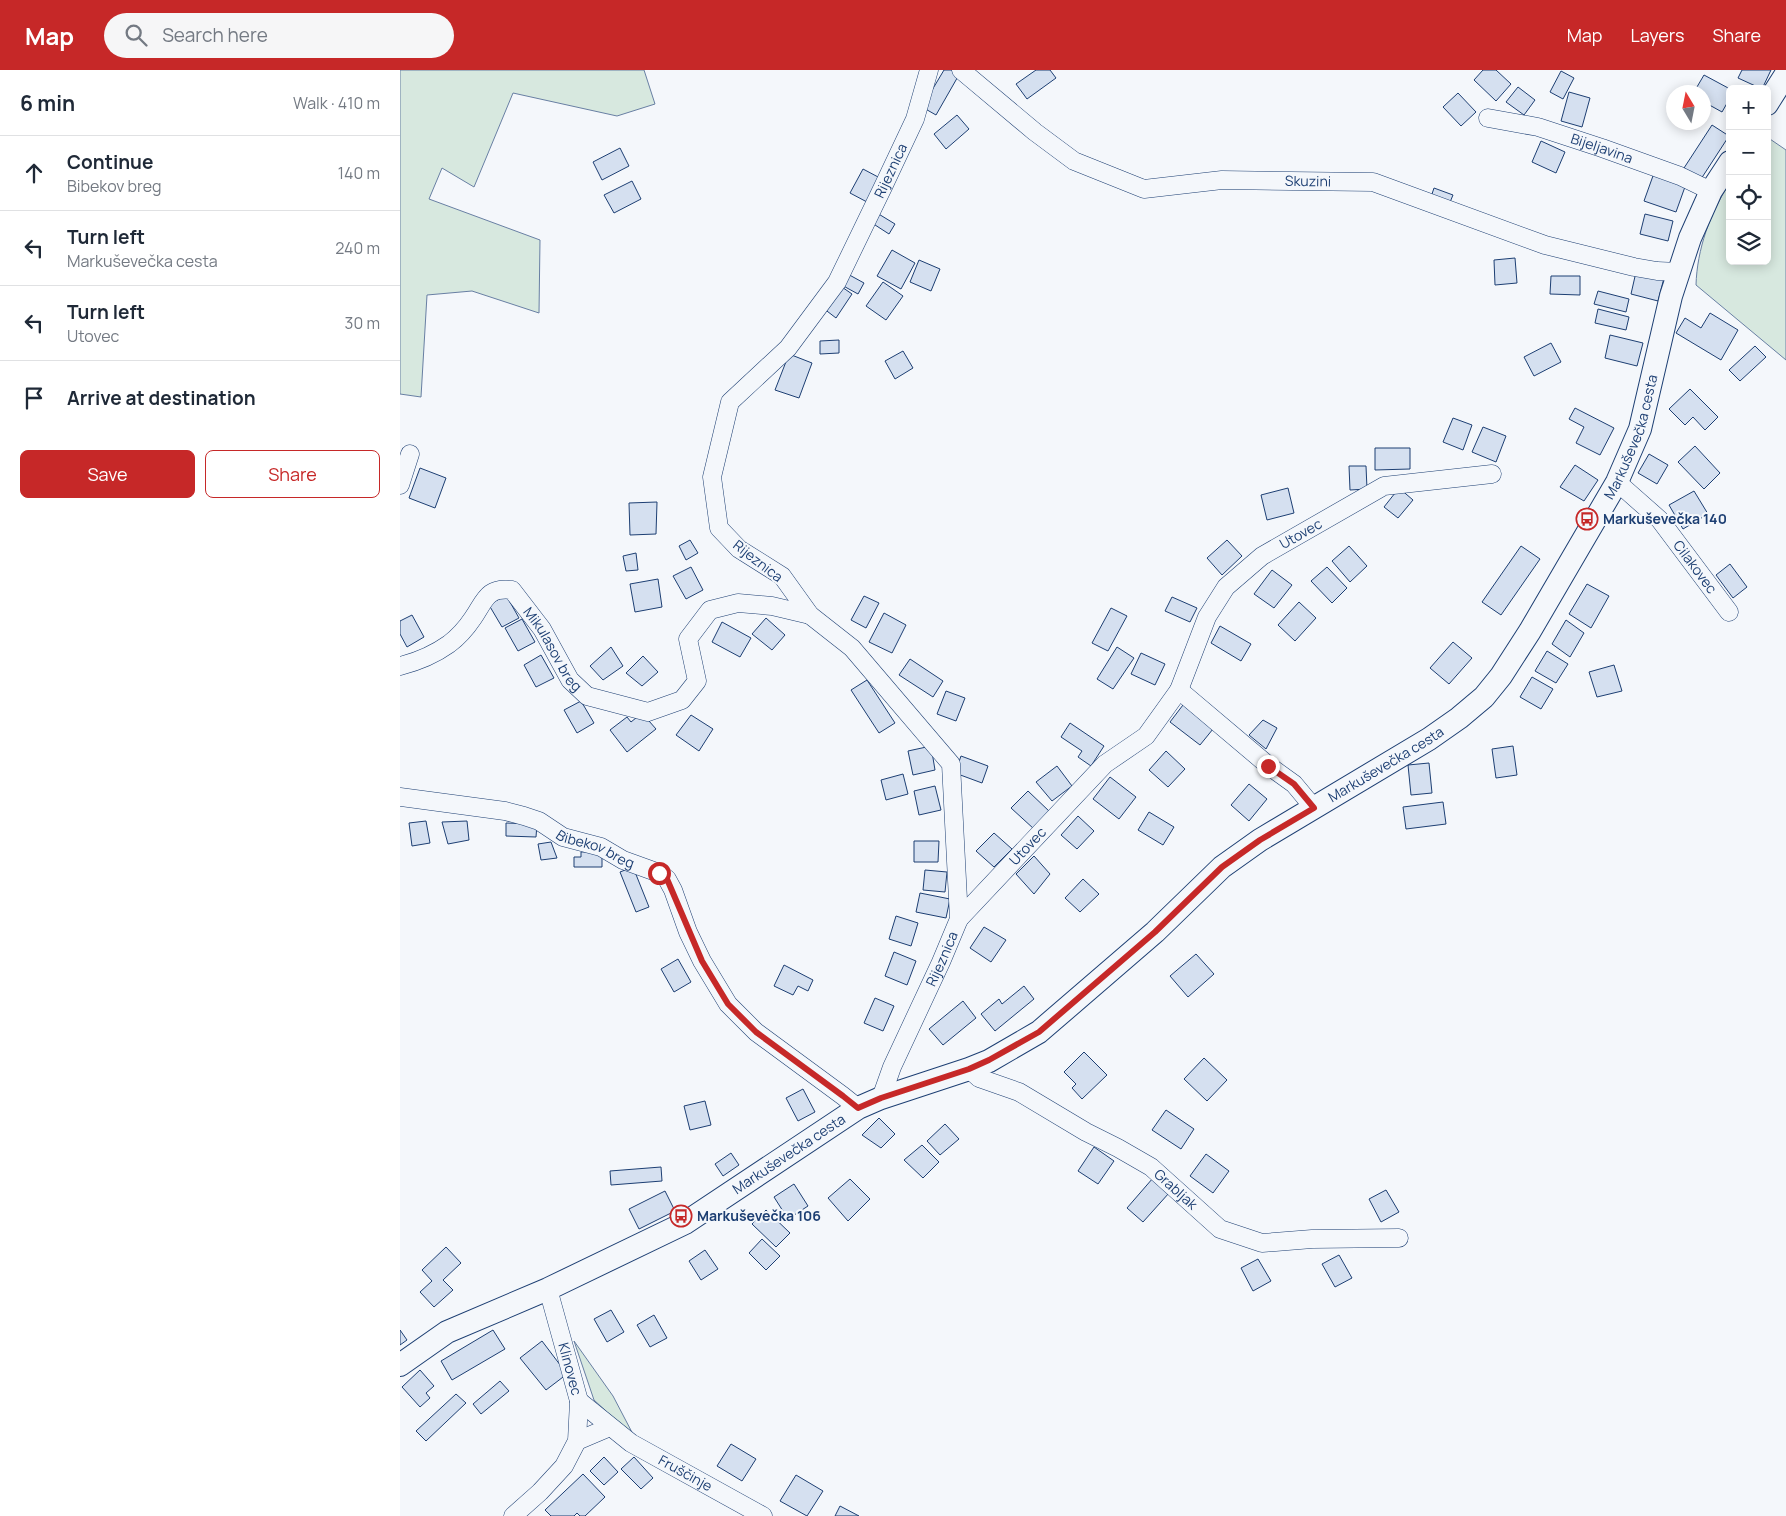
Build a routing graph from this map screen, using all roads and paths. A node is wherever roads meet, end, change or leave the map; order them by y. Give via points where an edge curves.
1 (929, 70) edge
2 (961, 70) edge
3 (1786, 74) edge
4 (1771, 98) edge
5 (1488, 118) dead end
6 (1726, 168) edge
7 (1711, 191) junction
8 (1679, 272) junction
9 (410, 454) dead end
10 (1492, 474) dead end
11 (1617, 482) junction
12 (400, 485) edge
13 (1729, 612) dead end
14 (810, 615) junction
15 (400, 666) edge
16 (1180, 690) junction
17 (400, 797) edge
18 (1314, 808) junction
19 (959, 919) junction
20 (969, 1069) junction
21 (881, 1098) junction
22 (858, 1108) junction
23 (1399, 1238) dead end
24 (548, 1289) junction
25 (400, 1365) edge
26 (580, 1400) junction
27 (610, 1426) junction
28 (577, 1441) junction
29 (514, 1516) edge
30 (763, 1516) edge

1 - 14 street, Rijeznica via 915,119 837,282 788,348 730,402 712,477 719,528 739,549 782,576
2 - 8 street, Skuzini via 1074,160 1144,189 1222,180 1373,182 1545,246 1634,267
3 - 4 main road
5 - 7 street, Bijeljavina via 1538,127 1680,176
6 - 7 main road, Markuševečka cesta
7 - 8 main road, Markuševečka cesta
8 - 11 main road, Markuševečka cesta via 1640,429
9 - 12 street
10 - 16 street, Utovec via 1384,486 1262,556 1226,587 1207,617
11 - 13 street, Cilakovec via 1660,520
11 - 18 main road, Markuševečka cesta via 1530,631 1484,697 1429,739
14 - 15 street, Mikulasov breg via 772,606 738,603 710,610 688,639 697,681 682,700 648,712 587,696 570,680 542,629 512,590 492,592 450,643 428,656
14 - 19 street, Rijeznica via 852,648 951,764
16 - 18 street via 1268,766 1294,784
16 - 19 street, Utovec via 1146,736 1105,764
17 - 22 street, Bibekov breg via 524,816 539,821 563,837 601,848 659,873 667,879 702,961 728,1004 756,1032
18 - 20 main road, Markuševečka cesta via 1222,867 1155,932 1039,1032
19 - 21 street, Rijeznica
20 - 21 main road, Markuševečka cesta
20 - 23 street, Grabljak via 979,1078 1019,1092 1151,1167 1220,1229 1262,1243
21 - 22 main road, Markuševečka cesta
22 - 24 main road, Markuševečka cesta via 685,1223
24 - 25 main road, Markuševečka cesta via 447,1332
24 - 26 street, Klinovec
26 - 27 street, Fruščinje
26 - 28 street, Klinovec
27 - 28 street
27 - 30 street, Fruščinje via 631,1442
28 - 29 street, Klinovec via 564,1466

